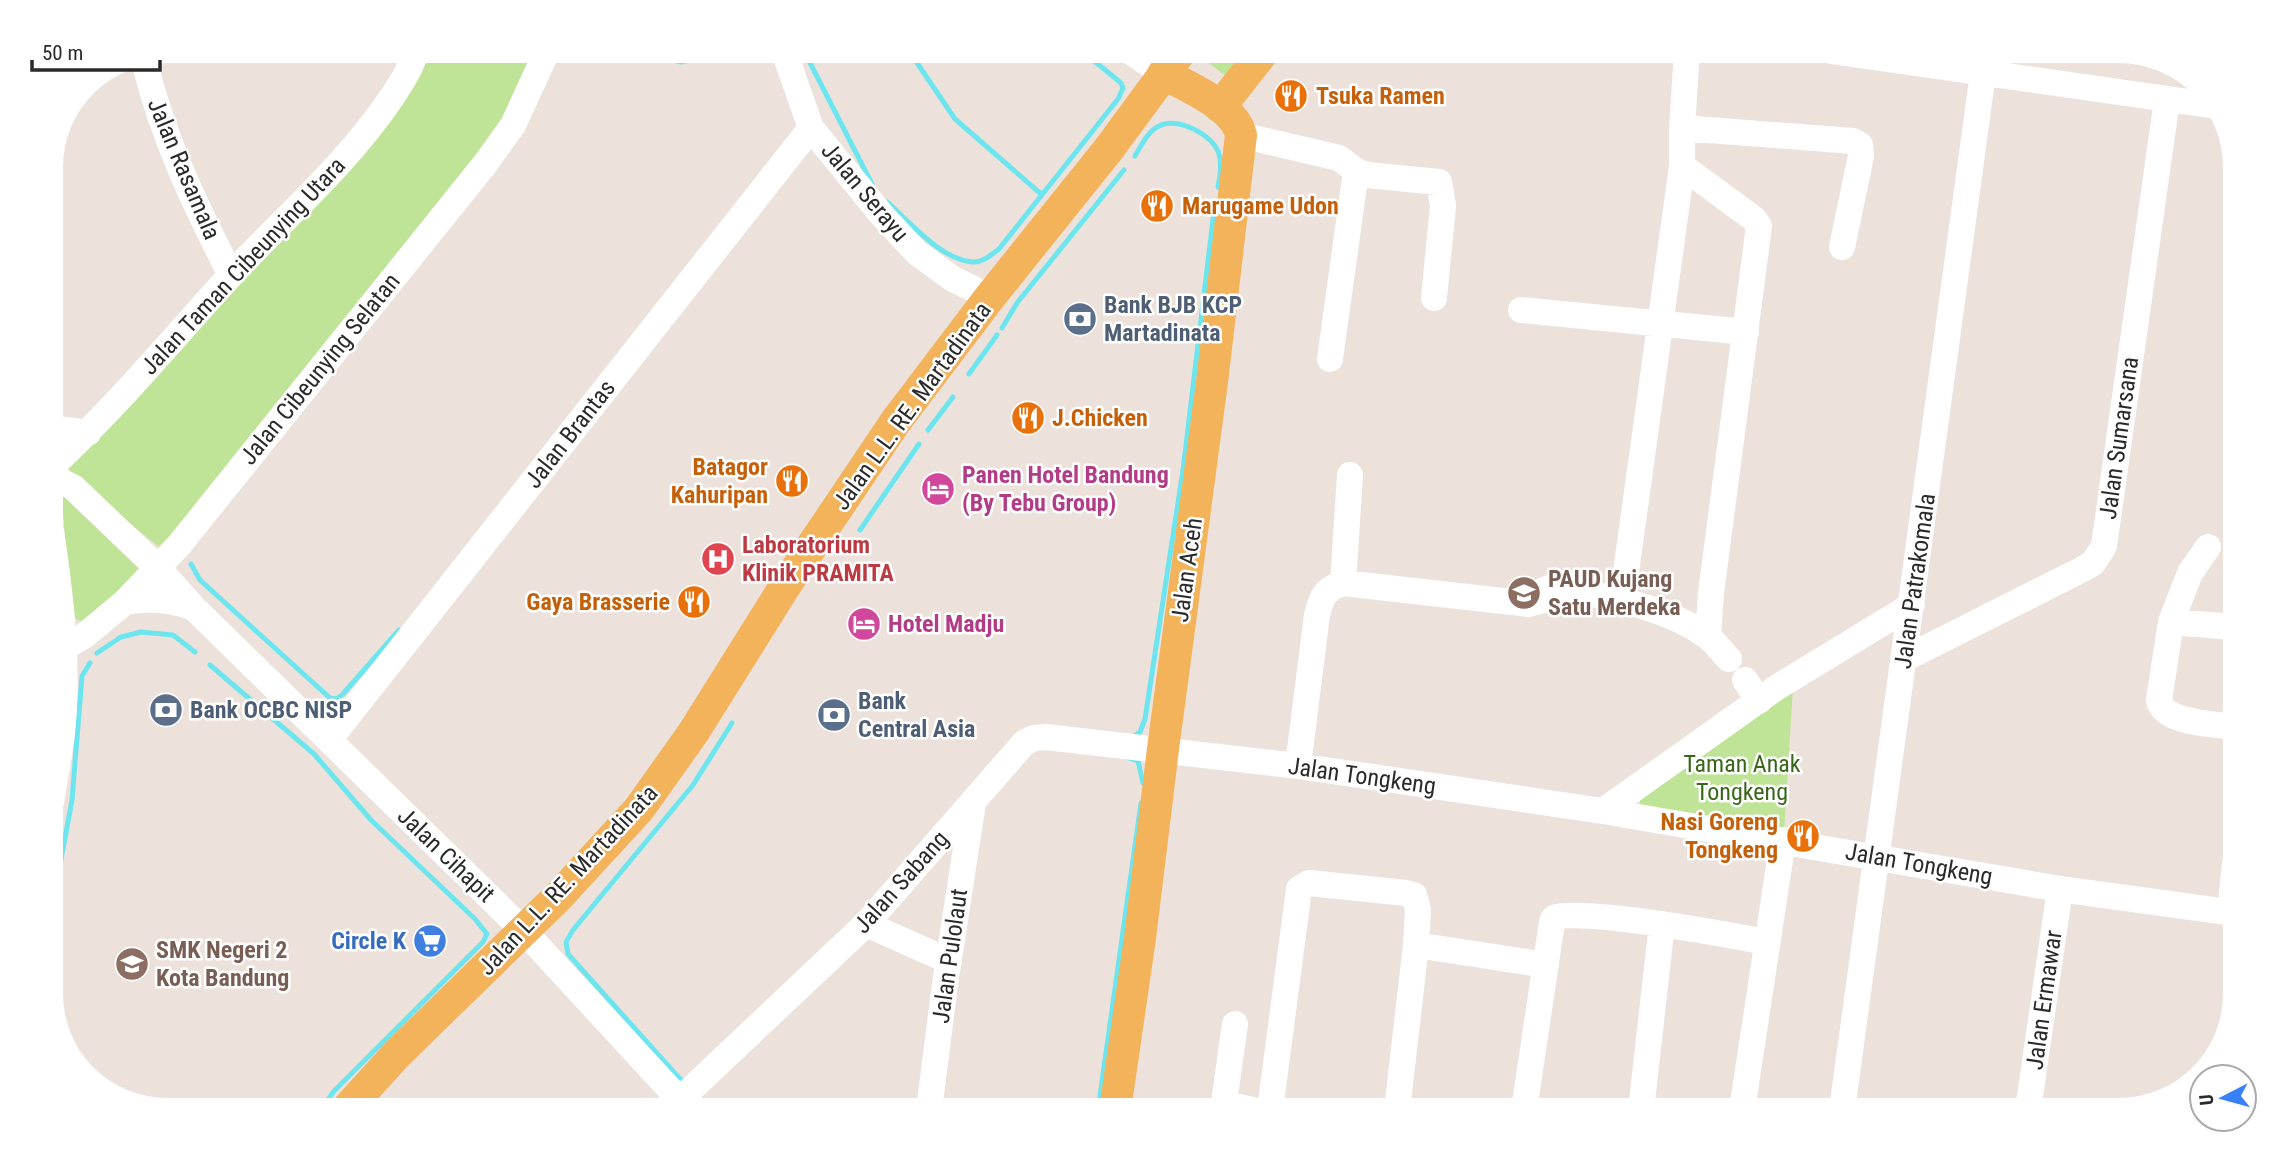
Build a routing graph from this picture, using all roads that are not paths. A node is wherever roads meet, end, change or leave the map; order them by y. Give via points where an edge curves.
1 (413, 63) edge
2 (541, 63) edge
3 (788, 63) edge
4 (1172, 63) edge
5 (1255, 63) edge
6 (1686, 63) edge
7 (1985, 63) edge
8 (1994, 63) edge
9 (145, 65) edge
10 (2167, 100) junction
11 (2202, 104) edge
12 (1220, 107) junction
13 (811, 128) junction
14 (1682, 128) junction
15 (1241, 135) junction
16 (1682, 166) junction
17 (1356, 171) junction
18 (1842, 247) dead end
19 (231, 275) junction
20 (990, 297) junction
21 (1434, 298) dead end
22 (1521, 310) dead end
23 (1661, 324) junction
24 (1746, 332) junction
25 (1330, 359) dead end
26 (63, 430) edge
27 (88, 433) junction
28 (63, 456) edge
29 (1350, 475) dead end
30 (63, 483) edge
31 (2208, 547) dead end
32 (158, 568) junction
33 (1343, 583) junction
34 (1622, 601) junction
35 (125, 602) junction
36 (1912, 605) junction
37 (194, 608) junction
38 (2171, 622) junction
39 (2223, 626) edge
40 (1708, 636) junction
41 (63, 642) edge
42 (1729, 659) dead end
43 (1904, 659) junction
44 (2223, 725) edge
45 (328, 740) junction
46 (1163, 749) junction
47 (1298, 766) junction
48 (973, 803) junction
49 (1603, 811) junction
50 (1783, 840) junction
51 (1877, 857) junction
52 (2060, 889) junction
53 (2223, 912) edge
54 (866, 924) junction
55 (1662, 924) junction
56 (524, 931) junction
57 (1766, 942) junction
58 (1416, 945) junction
59 (948, 961) junction
60 (1545, 965) junction
61 (1235, 1024) dead end
62 (357, 1098) edge
63 (671, 1098) edge
64 (688, 1098) edge
65 (931, 1098) edge
66 (1117, 1098) edge
67 (1225, 1098) edge
68 (1272, 1098) edge
69 (1398, 1098) edge
70 (1526, 1098) edge
71 (1642, 1098) edge
72 (1744, 1098) edge
73 (1844, 1098) edge
74 (2030, 1098) edge

1 - 19 street, Jalan Taman Cibeunying Utara via 344,159
2 - 32 street, Jalan Cibeunying Selatan via 513,125 485,164
3 - 13 street, Jalan Serayu
4 - 12 main road via 1192,88
4 - 20 main road, Jalan L.L. RE. Martadinata
5 - 12 main road
6 - 14 street
7 - 36 street, Jalan Patrakomala
8 - 10 street
9 - 19 street, Jalan Rasamala via 173,153
10 - 11 street
10 - 43 street, Jalan Sumarsana via 2100,556 2083,569
12 - 15 main road via 1236,122
13 - 20 street, Jalan Serayu via 918,253
13 - 45 street, Jalan Brantas
14 - 16 street
14 - 18 street via 1860,145
15 - 17 street via 1339,158
15 - 46 main road, Jalan Aceh
16 - 23 street
16 - 24 street via 1759,226
17 - 21 street via 1439,182 1443,206
17 - 25 street
19 - 27 street, Jalan Taman Cibeunying Utara
20 - 56 main road, Jalan L.L. RE. Martadinata via 896,421 663,777 627,824
22 - 23 street
23 - 24 street
23 - 34 street
24 - 40 street
26 - 27 street
27 - 28 street, Jalan Taman Cibeunying Utara
29 - 33 street
30 - 32 street, Jalan Cihapit via 73,487
31 - 38 street via 2190,573
32 - 35 street, Jalan Cibeunying Selatan
32 - 37 street, Jalan Cihapit
33 - 34 street via 1529,604 1540,601 1544,590 1554,586
33 - 47 street via 1322,596 1317,615
34 - 40 street
35 - 37 street via 158,601
35 - 41 street, Jalan Cibeunying Selatan via 84,636
36 - 43 street, Jalan Patrakomala
36 - 49 street via 1776,688 1752,691
37 - 45 street, Jalan Cihapit
38 - 39 street
38 - 44 street via 2160,706 2180,719
40 - 42 street
43 - 51 street, Jalan Patrakomala
45 - 56 street, Jalan Cihapit
46 - 47 street, Jalan Tongkeng
46 - 48 street, Jalan Sabang via 1034,738 1024,743
46 - 66 main road, Jalan Aceh
47 - 49 street, Jalan Tongkeng
48 - 54 street, Jalan Sabang
48 - 59 street, Jalan Pulolaut
49 - 50 street, Jalan Tongkeng
50 - 51 street, Jalan Tongkeng
50 - 57 street
51 - 52 street, Jalan Tongkeng
51 - 73 street, Jalan Patrakomala
52 - 53 street, Jalan Tongkeng
52 - 74 street, Jalan Ermawar
54 - 59 street
54 - 64 street, Jalan Sabang
55 - 57 street
55 - 60 street via 1559,915 1552,922
55 - 71 street
56 - 62 main road, Jalan L.L. RE. Martadinata
56 - 63 street, Jalan Cihapit
57 - 72 street
58 - 60 street
58 - 68 street via 1418,910 1413,895 1309,883 1301,886
58 - 69 street
59 - 65 street, Jalan Pulolaut
60 - 70 street
61 - 67 street

